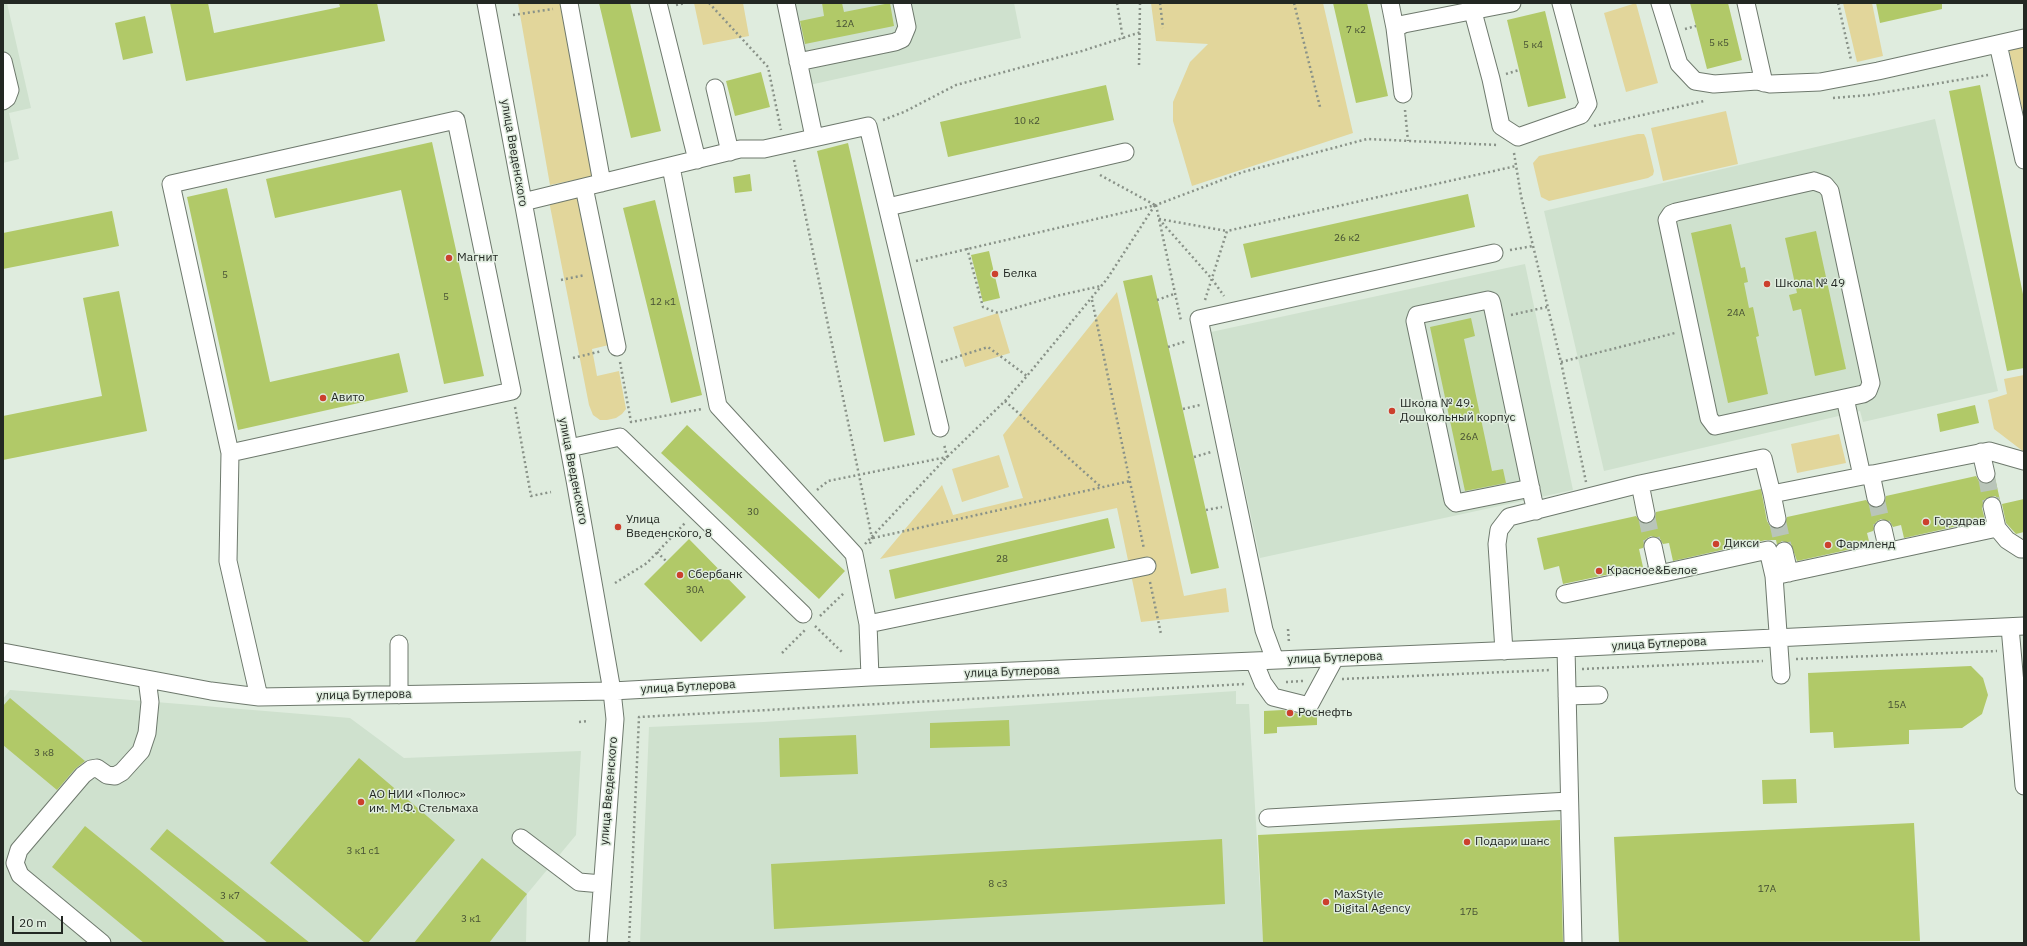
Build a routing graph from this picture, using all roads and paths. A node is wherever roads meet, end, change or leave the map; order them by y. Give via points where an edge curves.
1 (486, 3) edge
2 (658, 3) edge
3 (709, 3) edge
4 (786, 3) edge
5 (902, 3) edge
6 (1117, 3) edge
7 (1140, 3) edge
8 (1160, 3) edge
9 (1294, 3) edge
10 (1390, 3) edge
11 (1512, 3) edge
12 (1561, 3) edge
13 (1660, 3) edge
14 (1746, 3) edge
15 (1838, 3) edge
16 (569, 4) edge
17 (1473, 12) junction
18 (514, 15) dead end
19 (1163, 28) dead end
20 (1395, 28) junction
21 (1141, 32) junction
22 (2024, 38) edge
23 (1123, 39) junction
24 (1998, 44) junction
25 (3, 61) edge
26 (798, 62) junction
27 (1139, 65) dead end
28 (1855, 76) junction
29 (1764, 83) junction
30 (716, 88) dead end
31 (1403, 94) joint
32 (1705, 100) dead end
33 (3, 101) edge
34 (1320, 107) dead end
35 (868, 126) junction
36 (1590, 127) dead end
37 (814, 137) junction
38 (1408, 141) junction
39 (787, 143) junction
40 (1499, 145) dead end
41 (730, 152) junction
42 (1126, 152) dead end
43 (1514, 152) dead end
44 (697, 160) junction
45 (2024, 160) edge
46 (1516, 166) junction
47 (671, 167) junction
48 (602, 183) junction
49 (1118, 186) dead end
50 (584, 187) junction
51 (523, 202) junction
52 (1156, 205) junction
53 (888, 207) junction
54 (1227, 231) junction
55 (1533, 246) junction
56 (967, 248) junction
57 (1494, 253) joint
58 (902, 264) junction
59 (603, 271) junction
60 (1212, 279) junction
61 (561, 280) dead end
62 (1102, 286) junction
63 (1174, 294) dead end
64 (1092, 299) junction
65 (1157, 300) dead end
66 (1547, 306) junction
67 (1235, 311) junction
68 (1199, 319) junction
69 (1495, 319) junction
70 (1690, 330) junction
71 (1187, 341) dead end
72 (617, 347) junction
73 (1168, 347) dead end
74 (573, 358) dead end
75 (1561, 362) junction
76 (926, 368) junction
77 (1027, 376) junction
78 (512, 391) junction
79 (1845, 398) junction
80 (1005, 401) junction
81 (1201, 405) dead end
82 (718, 406) junction
83 (1183, 409) dead end
84 (940, 428) dead end
85 (569, 448) junction
86 (1211, 452) dead end
87 (1981, 452) junction
88 (230, 453) junction
89 (947, 457) junction
90 (1194, 457) dead end
91 (2024, 461) edge
92 (1583, 469) dead end
93 (1986, 474) tunnel mouth
94 (859, 475) junction
95 (1867, 475) junction
96 (1130, 481) junction
97 (1640, 484) junction
98 (1102, 487) junction
99 (819, 488) dead end
100 (1531, 488) junction
101 (551, 492) dead end
102 (1772, 494) junction
103 (1876, 498) tunnel mouth
104 (1224, 506) dead end
105 (1992, 506) tunnel mouth
106 (1206, 510) dead end
107 (696, 511) junction
108 (1536, 511) junction
109 (1646, 514) tunnel mouth
110 (1777, 519) tunnel mouth
111 (1997, 528) junction
112 (1883, 529) tunnel mouth
113 (872, 538) junction
114 (1653, 546) tunnel mouth
115 (2024, 549) edge
116 (1784, 551) tunnel mouth
117 (1888, 551) junction
118 (657, 552) junction
119 (666, 562) dead end
120 (1147, 566) junction
121 (1659, 574) junction
122 (1781, 574) junction
123 (615, 583) dead end
124 (1565, 594) dead end
125 (803, 614) joint
126 (868, 624) junction
127 (2017, 626) edge
128 (1161, 634) dead end
129 (1780, 638) junction
130 (399, 644) dead end
131 (1566, 648) junction
132 (2012, 650) junction
133 (1504, 651) junction
134 (3, 652) edge
135 (842, 652) dead end
136 (1336, 658) junction
137 (1275, 660) junction
138 (1254, 661) junction
139 (1781, 667) junction
140 (1566, 669) junction
141 (870, 677) junction
142 (147, 679) junction
143 (1323, 680) junction
144 (1263, 683) junction
145 (612, 691) junction
146 (399, 695) junction
147 (1599, 695) dead end
148 (1567, 696) junction
149 (260, 697) junction
150 (590, 721) dead end
151 (579, 722) dead end
152 (2024, 786) edge
153 (1569, 801) junction
154 (1268, 818) dead end
155 (521, 838) dead end
156 (602, 884) junction
157 (102, 943) edge
158 (598, 943) edge
159 (629, 943) edge
160 (1573, 943) edge

1 - 51 street, улица Введенского
2 - 44 street
3 - 39 path via 768,67
4 - 26 street
5 - 26 street via 907,27 902,39
6 - 23 path
7 - 21 path
8 - 19 path
9 - 34 path
10 - 20 street
11 - 17 street
12 - 17 street via 1588,104 1581,115 1518,137 1501,126
13 - 29 street via 1679,64 1695,81 1714,84 1757,81
14 - 29 street
15 - 28 path
16 - 18 path
16 - 48 street
17 - 20 street via 1404,24
20 - 31 street
21 - 23 path
21 - 27 path
22 - 24 street
23 - 35 path via 956,85 904,112
24 - 28 street
24 - 45 street
25 - 33 street via 10,90
26 - 37 street
28 - 29 street via 1820,82
30 - 41 street
31 - 38 path
32 - 36 path
35 - 37 street
35 - 53 street
37 - 39 street
38 - 40 path
38 - 52 path via 1367,139 1243,172
39 - 41 street via 764,149 740,148
39 - 94 path
41 - 44 street
42 - 53 street
43 - 46 path
44 - 47 street
46 - 54 path
46 - 55 path
47 - 48 street
47 - 82 street
48 - 50 street
49 - 52 path
50 - 51 street
50 - 59 street
51 - 85 street, улица Введенского
52 - 56 path
52 - 62 path
53 - 58 street
54 - 60 path
54 - 60 path via 1159,219
55 - 57 path
55 - 66 path
56 - 58 path
56 - 62 path via 983,307 998,313
57 - 67 street
58 - 76 street
59 - 61 path
59 - 72 street
60 - 67 path
60 - 68 path
62 - 64 path
63 - 65 path
64 - 77 path
64 - 96 path
66 - 69 path
66 - 75 path
67 - 68 street
68 - 137 street via 1264,630
69 - 100 street
69 - 100 street via 1492,304 1488,300 1417,315 1415,321 1454,502
70 - 75 path
70 - 79 street via 1709,418 1715,426
70 - 79 street via 1667,225 1671,214 1814,181 1820,182 1830,191 1871,383 1868,391 1863,394
71 - 73 path
72 - 74 path
72 - 82 path via 631,422
75 - 92 path
76 - 77 path via 988,347
76 - 84 street
77 - 80 path
78 - 88 street
78 - 88 street via 456,120 171,184
78 - 101 path via 531,496
79 - 95 street
80 - 89 path
80 - 98 path
81 - 83 path
82 - 126 street via 854,554
85 - 107 street via 620,437
85 - 145 street, улица Введенского
86 - 90 path
87 - 91 street via 1989,451
87 - 93 street
87 - 95 street
88 - 149 street via 228,561
89 - 94 path
89 - 113 path
94 - 99 path via 828,481
94 - 113 path
95 - 102 street
95 - 103 street
96 - 98 path
96 - 120 path
97 - 102 street via 1763,458
97 - 108 street
97 - 109 street
98 - 113 path
100 - 108 street
102 - 110 street
104 - 106 path
105 - 111 street
107 - 118 path
107 - 125 street
108 - 133 street via 1509,517 1499,530 1497,544
111 - 115 street via 2006,540
111 - 117 street
112 - 117 street
114 - 121 street
116 - 122 street
117 - 122 street
118 - 119 path
118 - 123 path via 647,563
120 - 126 street
120 - 128 path
121 - 122 street via 1768,550
121 - 124 street
122 - 129 street
125 - 135 path
126 - 141 street
127 - 129 street, улица Бутлерова
127 - 132 street
129 - 131 street, улица Бутлерова
129 - 139 street
130 - 146 street
131 - 133 street, улица Бутлерова
131 - 140 street
132 - 139 path
132 - 152 street
133 - 136 street, улица Бутлерова
134 - 142 street, улица Бутлерова
136 - 137 street, улица Бутлерова
136 - 143 street
137 - 138 street, улица Бутлерова
138 - 141 street, улица Бутлерова
138 - 144 street
139 - 140 path
140 - 143 path
140 - 148 street
141 - 145 street, улица Бутлерова
142 - 149 street, улица Бутлерова
142 - 157 street via 150,702 147,733 141,750 122,772 115,776 107,775 97,768 91,768 83,775 19,850 15,863 20,875
143 - 144 path
143 - 144 street via 1309,706 1273,697
144 - 159 path via 639,717
145 - 146 street, улица Бутлерова
145 - 156 street, улица Введенского via 615,719
146 - 149 street, улица Бутлерова
147 - 148 street
148 - 153 street
150 - 151 path
153 - 154 street
153 - 160 street
155 - 156 street via 579,882
156 - 158 street, улица Введенского

